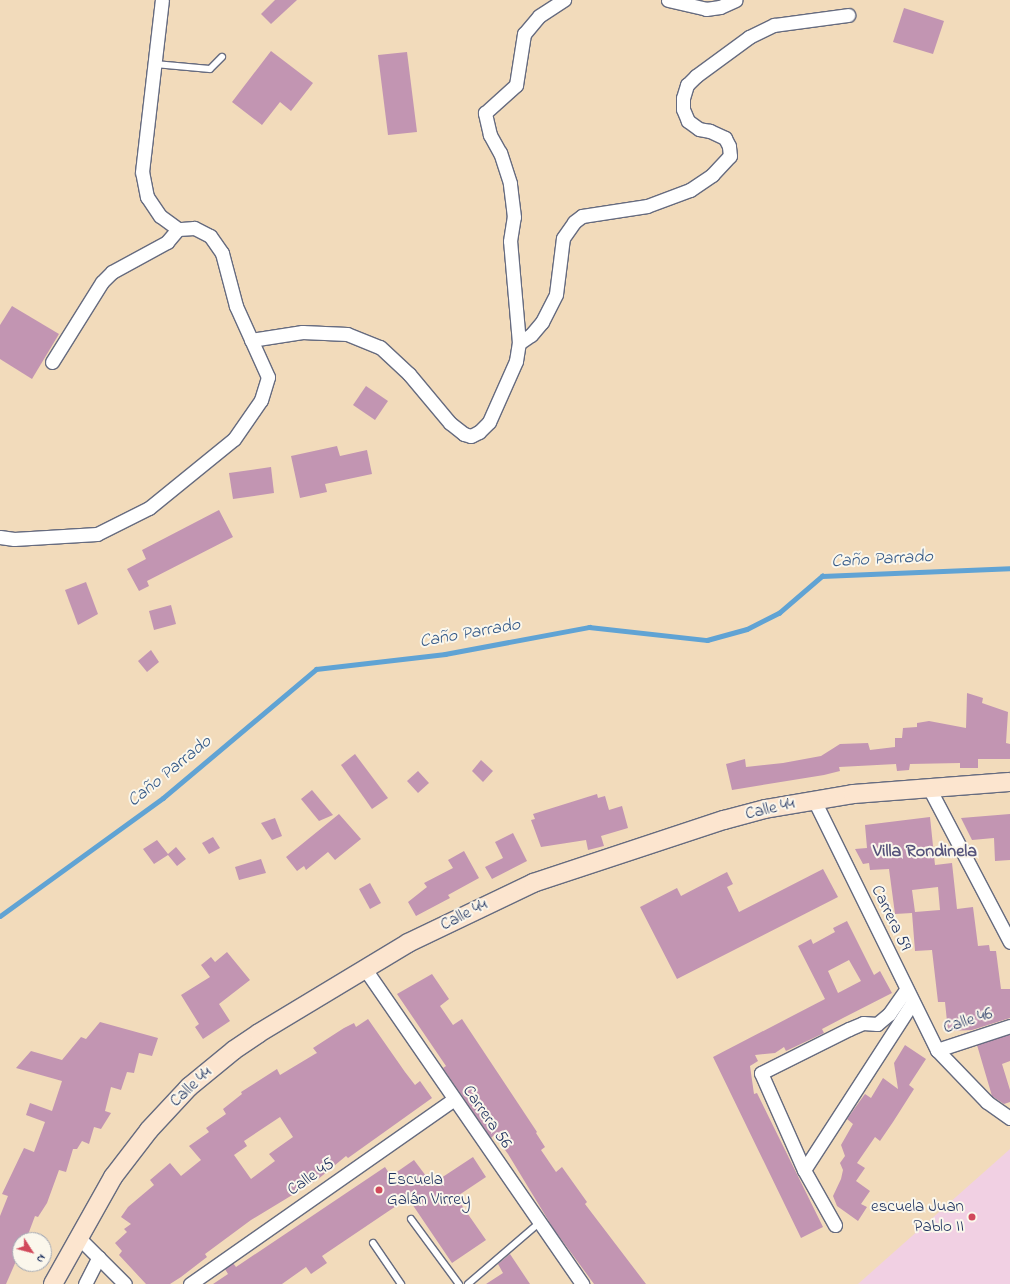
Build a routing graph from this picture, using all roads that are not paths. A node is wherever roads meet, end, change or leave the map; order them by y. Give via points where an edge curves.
1 (162, 0) edge
2 (564, 0) edge
3 (668, 0) edge
4 (736, 0) edge
5 (848, 15) dead end
6 (222, 57) dead end
7 (155, 64) junction
8 (178, 229) junction
9 (251, 340) junction
10 (519, 343) junction
11 (52, 362) dead end
12 (0, 537) edge
13 (1010, 782) edge
14 (928, 786) junction
15 (814, 800) junction
16 (1010, 942) edge
17 (365, 969) junction
18 (906, 990) junction
19 (912, 1003) junction
20 (1010, 1026) edge
21 (937, 1050) junction
22 (453, 1100) junction
23 (1010, 1118) edge
24 (804, 1170) junction
25 (411, 1219) dead end
26 (539, 1223) junction
27 (835, 1225) dead end
28 (78, 1237) junction
29 (373, 1243) dead end
30 (98, 1258) junction
31 (54, 1284) edge
32 (85, 1284) edge
33 (125, 1284) edge
34 (190, 1284) edge
35 (401, 1284) edge
36 (459, 1284) edge
37 (468, 1284) edge
38 (582, 1284) edge

1 - 7 street
2 - 10 street via 538,16 524,34 516,85 485,113 490,135 510,183 514,217 510,242
3 - 4 street via 706,9 720,7
5 - 10 street via 774,25 749,37 696,76 687,85 683,98 683,109 688,121 699,129 725,138 730,156 712,175 690,190 646,206 582,216 574,222 563,238 556,294 542,322 531,335
6 - 7 lane via 210,69
7 - 8 street via 142,172 147,197 160,216
8 - 9 street via 194,228 210,236 222,253 236,306
8 - 11 street via 167,242 112,272 102,282
9 - 10 street via 302,332 347,334 380,347 410,374 450,423 471,436 489,422 500,403 516,361
9 - 12 street via 268,377 261,400 234,439 149,508 97,534 14,539
13 - 14 main road, Calle 44
14 - 15 main road, Calle 44
14 - 16 street
15 - 17 main road, Calle 44 via 724,820 534,883 408,943
15 - 18 street, Carrera 59
17 - 22 street, Carrera 56
17 - 28 main road, Calle 44 via 234,1050 189,1087 130,1153
18 - 19 street, Carrera 59
18 - 24 street via 889,1014 877,1024 863,1023 849,1028 761,1073
19 - 21 street, Carrera 59
19 - 24 street
20 - 21 street, Calle 46
21 - 23 street, Carrera 59 via 987,1102
22 - 26 street, Carrera 56
22 - 34 street, Calle 45
24 - 27 street
25 - 36 lane
26 - 37 lane
26 - 38 street, Carrera 56
28 - 30 street
28 - 31 main road, Calle 44
29 - 35 lane
30 - 32 street
30 - 33 street

